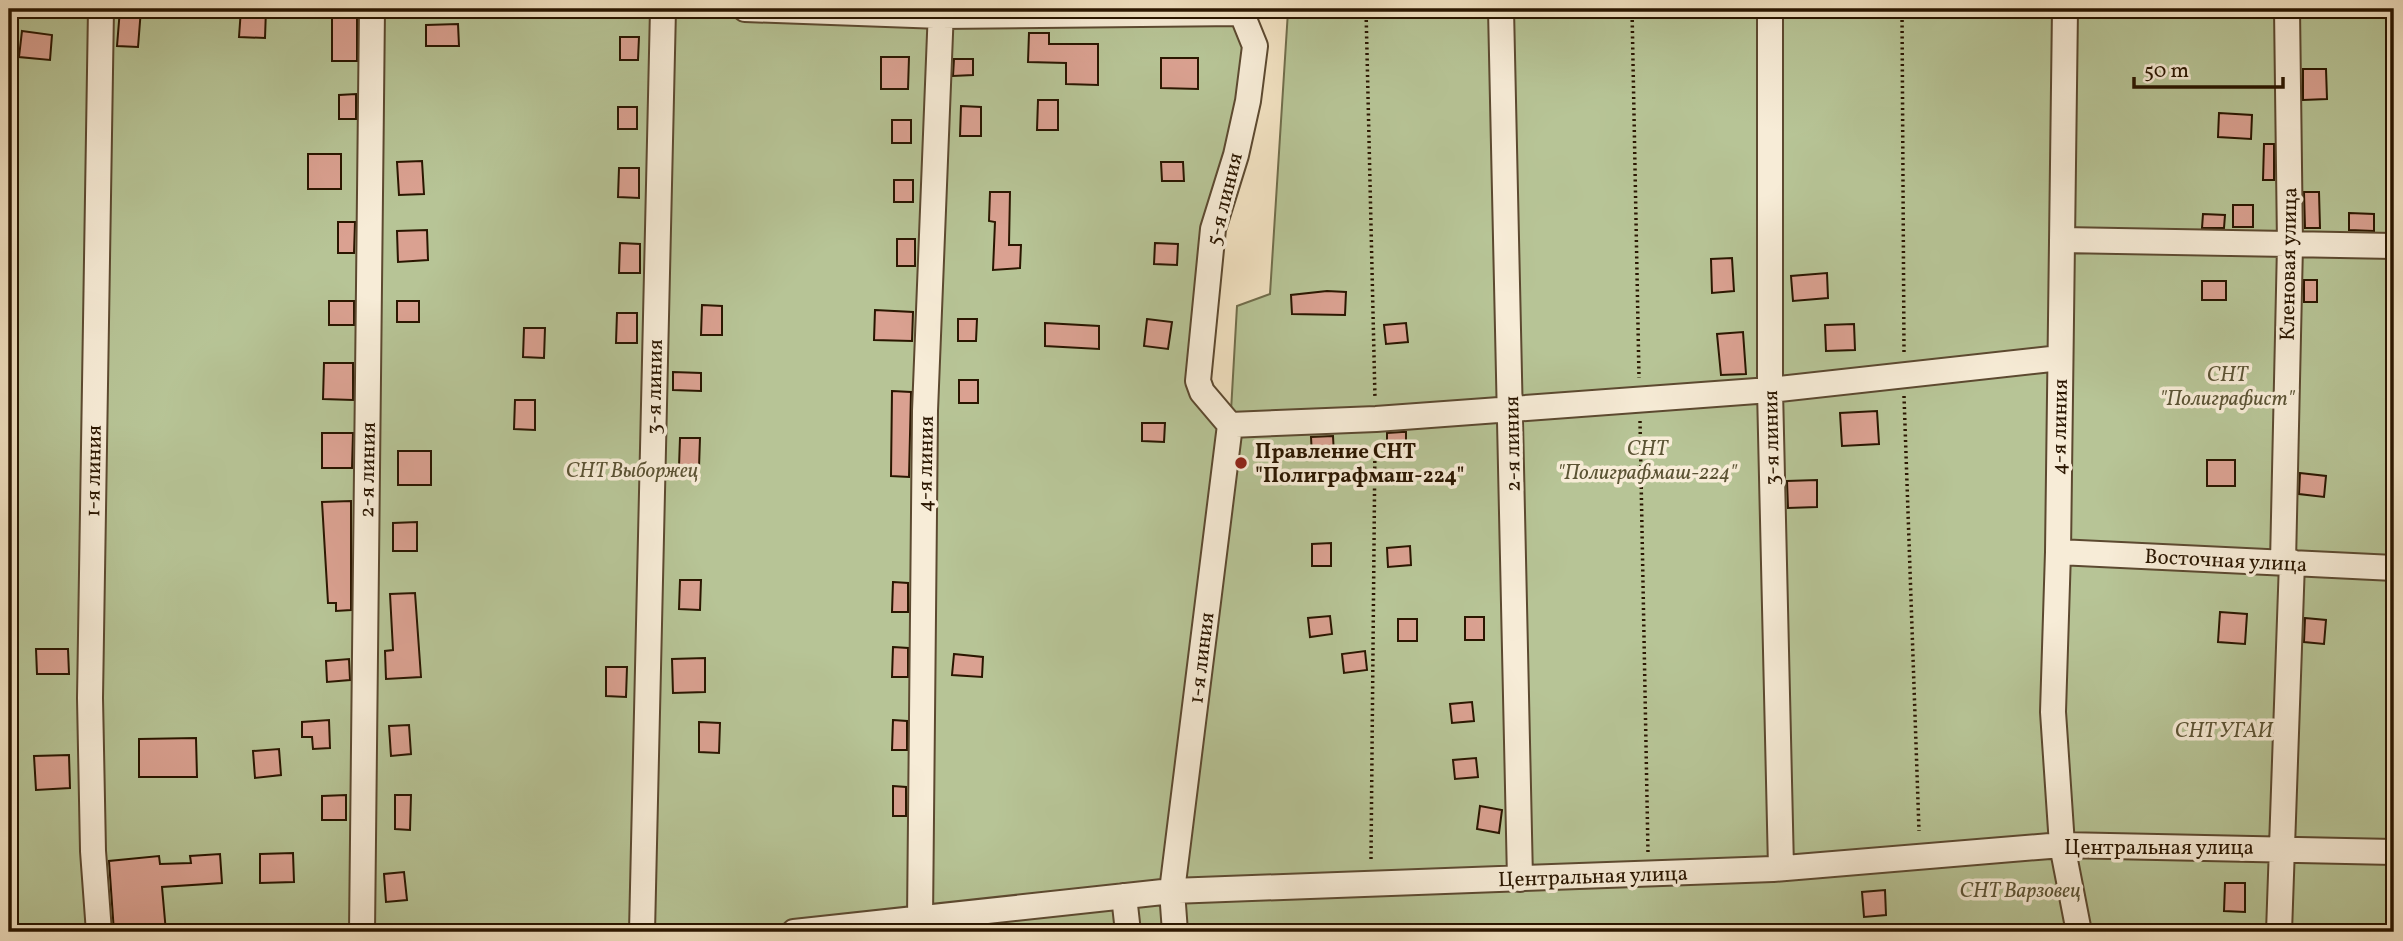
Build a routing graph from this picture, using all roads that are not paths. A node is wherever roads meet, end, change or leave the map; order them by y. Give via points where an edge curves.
1 (101, 9) edge
2 (372, 9) edge
3 (663, 9) edge
4 (744, 9) edge
5 (1501, 9) edge
6 (1770, 9) edge
7 (2065, 9) edge
8 (2287, 9) edge
9 (1240, 11) edge
10 (941, 12) edge
11 (2062, 240) junction
12 (2290, 245) junction
13 (2394, 246) edge
14 (2060, 358) junction
15 (1770, 390) junction
16 (1511, 409) junction
17 (1230, 425) junction
18 (2058, 552) junction
19 (2288, 562) junction
20 (2394, 568) edge
21 (2062, 845) junction
22 (2284, 848) junction
23 (2394, 852) edge
24 (1781, 868) junction
25 (1520, 880) junction
26 (1172, 891) junction
27 (1124, 896) junction
28 (920, 920) junction
29 (858, 930) edge
30 (99, 932) edge
31 (362, 932) edge
32 (642, 932) edge
33 (794, 932) edge
34 (1128, 932) edge
35 (1175, 932) edge
36 (2079, 932) edge
37 (2279, 932) edge

1 - 30 street, 1-я линия via 90,698
2 - 31 street, 2-я линия
3 - 32 street, 3-я линия
4 - 10 street
5 - 16 street, 2-я линия
6 - 15 street, 3-я линия
7 - 11 street, 4-я линия
8 - 12 street, Кленовая улица
9 - 10 street
9 - 17 street, 5-я линия via 1255,46 1236,155 1213,229 1198,381
10 - 28 street, 4-я линия via 925,411
11 - 12 street
11 - 14 street, 4-я линия
12 - 13 street
12 - 19 street, Кленовая улица
14 - 15 street
14 - 18 street, 4-я линия
15 - 16 street
15 - 24 street, 3-я линия
16 - 17 street
16 - 25 street, 2-я линия
17 - 26 street, 1-я линия
18 - 19 street, Восточная улица
18 - 21 street, 4-я линия via 2053,712
19 - 20 street, Восточная улица
19 - 22 street, Кленовая улица
21 - 22 street, Центральная улица
21 - 24 street, Центральная улица
21 - 36 street, 4-я линия
22 - 23 street, Центральная улица
22 - 37 street, Кленовая улица
24 - 25 street, Центральная улица
25 - 26 street, Центральная улица
26 - 27 street, Центральная улица
26 - 35 street, 1-я линия
27 - 28 street, Центральная улица
27 - 34 street
28 - 29 street, Центральная улица
29 - 33 street, Центральная улица

